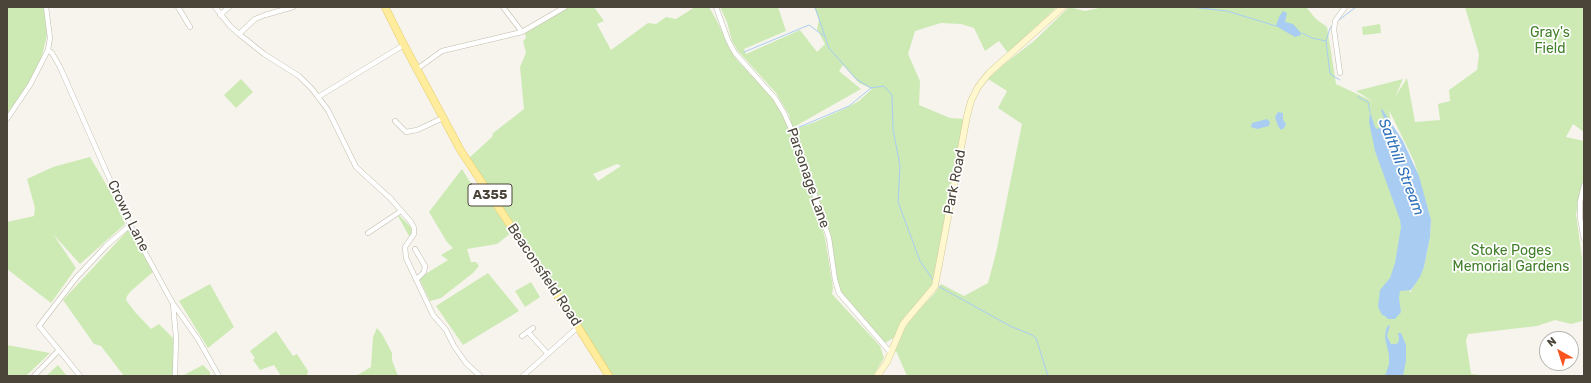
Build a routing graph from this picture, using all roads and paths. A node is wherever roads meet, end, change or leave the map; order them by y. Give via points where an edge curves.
1 (46, 7) edge
2 (178, 7) edge
3 (215, 7) edge
4 (229, 7) edge
5 (293, 7) edge
6 (386, 7) edge
7 (503, 7) edge
8 (565, 7) edge
9 (716, 7) edge
10 (1063, 7) edge
11 (1345, 7) edge
12 (220, 15) junction
13 (190, 27) dead end
14 (522, 32) junction
15 (239, 34) junction
16 (404, 45) junction
17 (48, 50) junction
18 (417, 69) junction
19 (1340, 73) dead end
20 (318, 97) junction
21 (443, 118) junction
22 (7, 119) edge
23 (395, 121) dead end
24 (1584, 186) edge
25 (401, 211) junction
26 (130, 225) junction
27 (368, 233) dead end
28 (1584, 239) edge
29 (415, 249) dead end
30 (416, 280) junction
31 (172, 302) junction
32 (578, 327) junction
33 (532, 328) dead end
34 (528, 332) junction
35 (522, 336) dead end
36 (59, 350) junction
37 (890, 352) junction
38 (548, 353) junction
39 (34, 376) edge
40 (80, 376) edge
41 (174, 376) edge
42 (219, 376) edge
43 (480, 376) edge
44 (523, 376) edge
45 (609, 376) edge
46 (877, 376) edge

1 - 17 street via 50,38
2 - 13 street
3 - 12 street
4 - 12 street
5 - 15 street via 265,14
6 - 16 main road, Beaconsfield Road / A355
7 - 14 street
8 - 14 street
9 - 37 street, Parsonage Lane via 735,54 775,98 798,144 829,238 839,293
10 - 37 main road, Park Road via 989,73 978,87 971,101 935,286 903,324
11 - 19 street via 1335,21 1334,30
12 - 15 street
14 - 18 street via 442,51
15 - 20 street via 264,54 299,76
16 - 18 main road, Beaconsfield Road / A355
16 - 20 street
17 - 22 street via 30,85
17 - 26 street, Crown Lane via 60,67
18 - 21 main road, Beaconsfield Road / A355
20 - 25 street via 328,110 356,167
21 - 23 street via 417,130 406,132
21 - 32 main road, Beaconsfield Road / A355 via 461,151
24 - 28 street via 1580,218
25 - 27 street
25 - 30 street via 414,228 414,234 404,250
26 - 31 street, Crown Lane
26 - 36 street via 76,278 39,326
29 - 30 street via 424,266 424,272
30 - 43 street via 433,315 446,330 466,363
31 - 41 street via 176,337
31 - 42 street, Crown Lane via 198,339
32 - 38 street
32 - 45 main road, Beaconsfield Road / A355
33 - 34 street
34 - 35 street
34 - 38 street
36 - 39 street
36 - 40 street
37 - 46 main road, Park Road via 887,362
38 - 44 street

